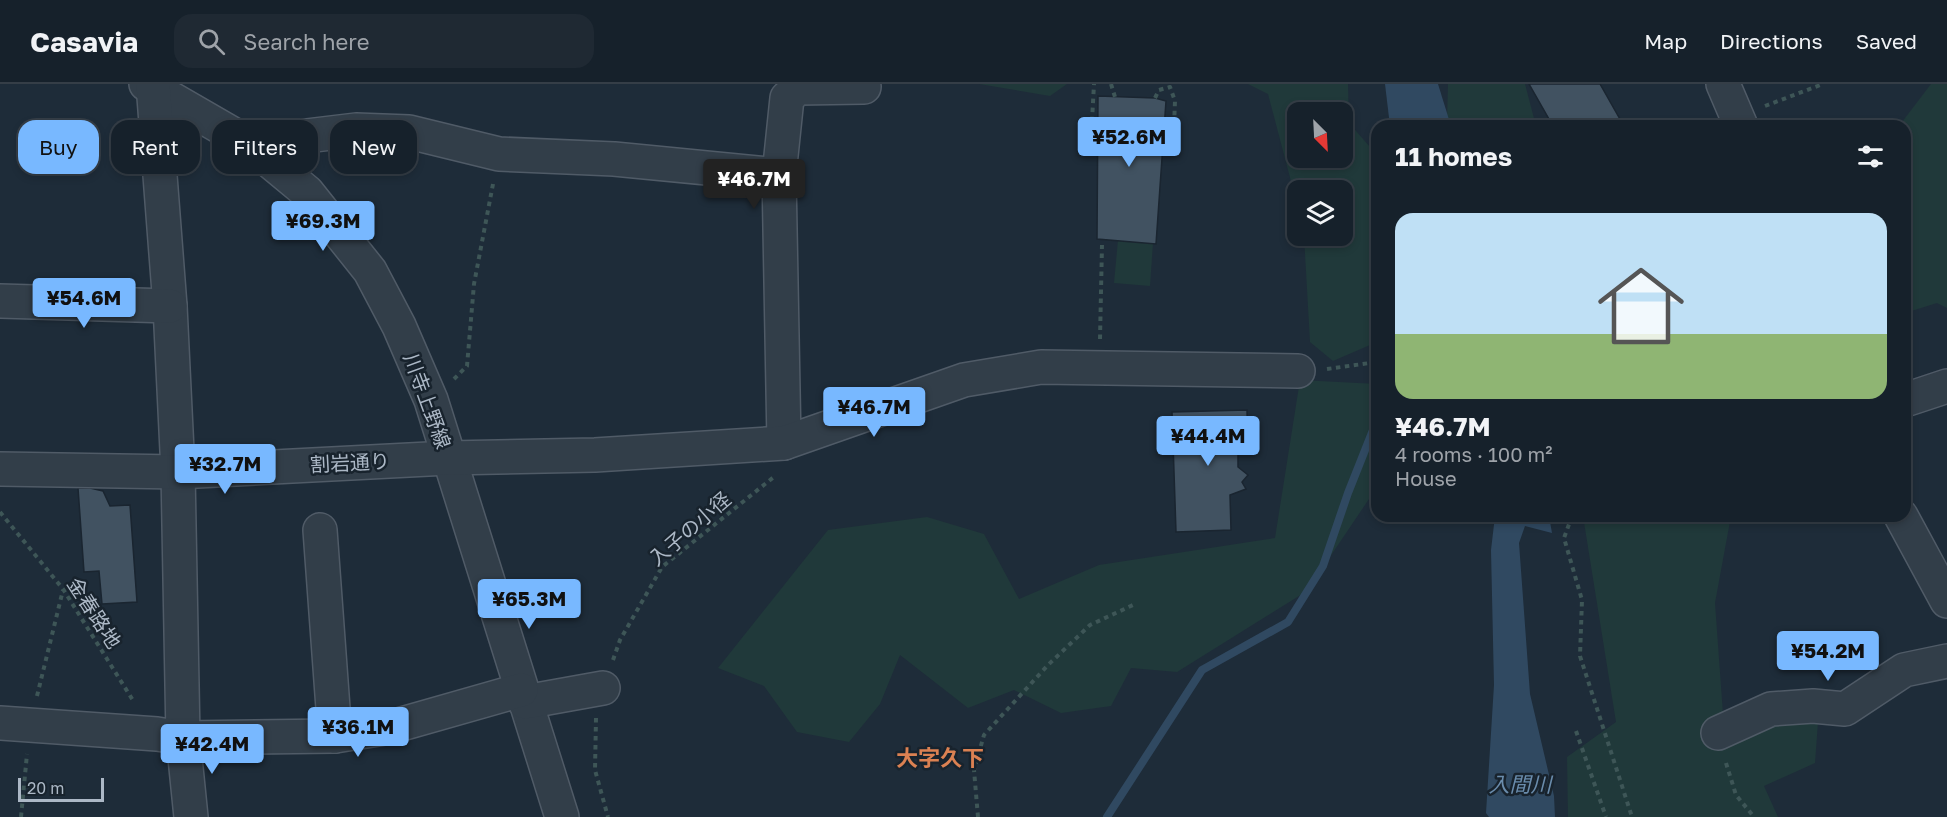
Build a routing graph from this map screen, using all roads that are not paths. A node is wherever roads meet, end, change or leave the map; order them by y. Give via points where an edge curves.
1 (1723, 84) edge
2 (151, 85) edge
3 (864, 87) dead end
4 (1752, 116) edge
5 (212, 121) edge
6 (318, 135) edge
7 (285, 174) edge
8 (779, 175) junction
9 (0, 301) edge
10 (170, 306) junction
11 (1298, 371) dead end
12 (1947, 386) edge
13 (1911, 398) edge
14 (783, 443) junction
15 (448, 458) junction
16 (0, 469) edge
17 (178, 472) junction
18 (1904, 522) edge
19 (320, 530) dead end
20 (1947, 602) edge
21 (1947, 661) edge
22 (603, 688) road end
23 (523, 696) junction
24 (0, 723) edge
25 (1718, 733) road end
26 (170, 736) junction
27 (334, 736) junction
28 (191, 817) edge
29 (562, 817) edge

1 - 4 street
2 - 5 street, 川寺上野線
2 - 10 street
3 - 8 street via 798,88 787,98
6 - 8 street via 356,130 409,132 499,154 614,159
7 - 15 street, 川寺上野線 via 307,192 370,271 431,400
8 - 14 street
9 - 10 street
10 - 17 street
11 - 14 street, 割岩通り via 1041,367 964,380
12 - 13 street
14 - 15 street, 割岩通り via 595,455
15 - 17 street, 割岩通り
15 - 23 street, 川寺上野線
16 - 17 street, 割岩通り
17 - 26 street
18 - 20 street
19 - 27 street
21 - 25 street via 1904,670 1845,709 1771,709
22 - 23 street
23 - 27 street via 392,727
23 - 29 street, 川寺上野線
24 - 26 street
26 - 27 street
26 - 28 street

